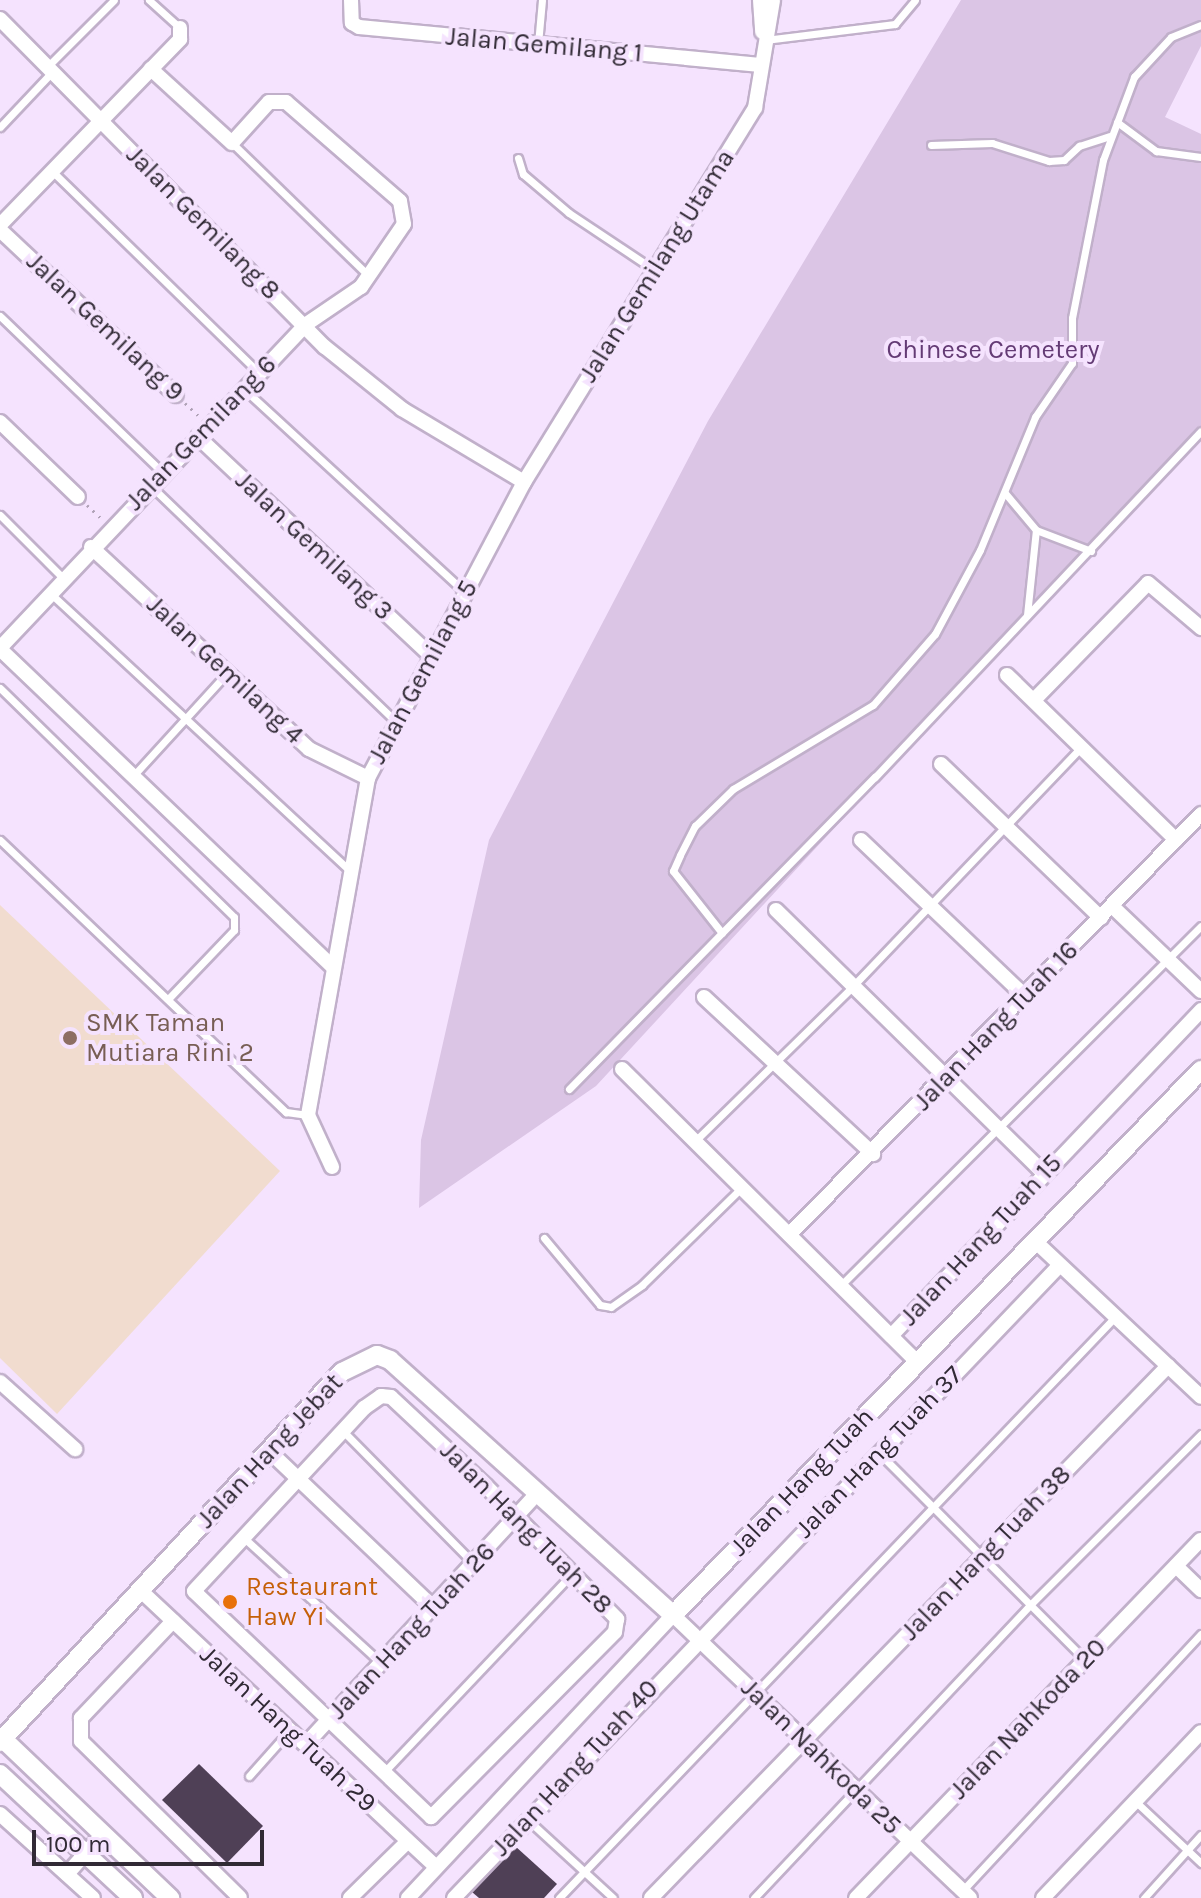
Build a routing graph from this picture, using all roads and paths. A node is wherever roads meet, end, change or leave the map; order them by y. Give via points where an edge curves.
1 (114, 0) edge
2 (149, 0) edge
3 (351, 0) edge
4 (542, 0) edge
5 (760, 0) edge
6 (773, 0) edge
7 (915, 0) edge
8 (1, 23) edge
9 (1201, 25) edge
10 (180, 28) joint
11 (763, 40) junction
12 (538, 44) junction
13 (760, 65) junction
14 (50, 69) junction
15 (151, 69) junction
16 (101, 121) junction
17 (1117, 122) junction
18 (0, 127) edge
19 (1109, 136) junction
20 (232, 143) junction
21 (931, 145) dead end
22 (1201, 157) edge
23 (518, 158) dead end
24 (52, 171) junction
25 (0, 227) edge
26 (653, 269) junction
27 (369, 276) junction
28 (0, 316) edge
29 (305, 325) junction
30 (259, 373) junction
31 (244, 389) junction
32 (176, 395) joint
33 (0, 422) edge
34 (209, 425) junction
35 (1201, 431) edge
36 (198, 437) junction
37 (163, 473) junction
38 (524, 482) junction
39 (150, 486) junction
40 (1005, 493) junction
41 (78, 497) joint
42 (0, 515) edge
43 (110, 528) junction
44 (1036, 530) junction
45 (91, 547) junction
46 (1091, 551) junction
47 (62, 577) junction
48 (49, 591) junction
49 (465, 592) junction
50 (1026, 617) junction
51 (1200, 626) edge
52 (0, 648) edge
53 (430, 655) junction
54 (227, 673) junction
55 (1007, 675) dead end
56 (0, 688) edge
57 (1034, 700) junction
58 (186, 719) junction
59 (397, 723) junction
60 (1083, 746) junction
61 (941, 764) dead end
62 (133, 776) junction
63 (368, 778) junction
64 (1201, 814) edge
65 (1004, 824) junction
66 (0, 840) edge
67 (861, 840) dead end
68 (1176, 840) junction
69 (351, 872) junction
70 (929, 904) junction
71 (1112, 906) junction
72 (776, 910) dead end
73 (1101, 918) junction
74 (1201, 926) edge
75 (722, 933) junction
76 (1170, 960) junction
77 (333, 967) junction
78 (851, 988) junction
79 (1201, 991) edge
80 (1025, 996) junction
81 (704, 997) dead end
82 (169, 998) junction
83 (1201, 1010) edge
84 (772, 1060) junction
85 (622, 1069) dead end
86 (1201, 1070) edge
87 (946, 1078) junction
88 (569, 1089) dead end
89 (308, 1115) junction
90 (1000, 1127) junction
91 (693, 1144) junction
92 (873, 1154) junction
93 (332, 1167) dead end
94 (1044, 1173) junction
95 (740, 1189) junction
96 (789, 1235) junction
97 (544, 1238) dead end
98 (1036, 1242) junction
99 (1060, 1265) junction
100 (839, 1287) junction
101 (1115, 1317) junction
102 (891, 1336) junction
103 (918, 1363) junction
104 (1168, 1366) junction
105 (0, 1382) edge
106 (1201, 1397) edge
107 (343, 1431) junction
108 (1201, 1434) edge
109 (75, 1449) dead end
110 (269, 1451) junction
111 (878, 1452) junction
112 (299, 1480) junction
113 (535, 1496) junction
114 (936, 1510) junction
115 (517, 1517) junction
116 (242, 1537) junction
117 (1201, 1540) edge
118 (983, 1557) junction
119 (474, 1564) junction
120 (1176, 1566) junction
121 (573, 1572) junction
122 (140, 1590) junction
123 (1201, 1590) edge
124 (1030, 1605) junction
125 (433, 1607) junction
126 (673, 1615) junction
127 (173, 1621) junction
128 (1201, 1634) edge
129 (697, 1639) junction
130 (1085, 1660) junction
131 (381, 1663) junction
132 (755, 1694) junction
133 (327, 1721) junction
134 (290, 1730) junction
135 (1201, 1732) edge
136 (2, 1740) edge
137 (804, 1741) junction
138 (306, 1744) junction
139 (383, 1773) junction
140 (0, 1774) edge
141 (249, 1776) dead end
142 (854, 1789) junction
143 (1135, 1801) junction
144 (0, 1814) edge
145 (526, 1818) junction
146 (103, 1834) junction
147 (1201, 1835) edge
148 (909, 1841) junction
149 (407, 1842) junction
150 (1187, 1851) junction
151 (85, 1854) junction
152 (1201, 1863) edge
153 (436, 1867) junction
154 (585, 1870) junction
155 (67, 1874) junction
156 (966, 1894) edge
157 (93, 1898) edge
158 (133, 1898) edge
159 (170, 1898) edge
160 (240, 1898) edge
161 (350, 1898) edge
162 (408, 1898) edge
163 (454, 1898) edge
164 (559, 1898) edge
165 (613, 1898) edge
166 (651, 1898) edge
167 (754, 1898) edge
168 (856, 1898) edge
169 (1043, 1898) edge
170 (1144, 1898) edge

1 - 14 lane
2 - 10 lane
3 - 12 street, Jalan Gemilang 1 via 352,23 359,27
4 - 12 lane
5 - 11 street, Jalan Gemilang Utama
6 - 11 street, Jalan Gemilang Utama
7 - 11 lane via 895,24
8 - 14 street, Jalan Gemilang 8
9 - 17 lane via 1156,49 1134,77
10 - 15 street via 180,39
11 - 13 street, Jalan Gemilang Utama
12 - 13 street, Jalan Gemilang 1
13 - 26 street, Jalan Gemilang Utama via 755,108
14 - 16 street, Jalan Gemilang 8
14 - 18 lane
15 - 16 street
15 - 20 street
16 - 24 street
16 - 29 street, Jalan Gemilang 8
17 - 19 lane
17 - 22 lane via 1156,151
19 - 21 lane via 1079,146 1064,160 1049,161 992,143
19 - 40 lane via 1079,279 1072,363 1035,417
20 - 27 lane
20 - 27 street, Jalan Gemilang 6 via 269,102 286,102 400,201 404,224
23 - 26 lane via 523,174 569,213
24 - 25 street
24 - 30 lane
25 - 32 street, Jalan Gemilang 9
26 - 38 street, Jalan Gemilang Utama
27 - 29 street, Jalan Gemilang 6 via 350,299
28 - 37 lane
29 - 30 street, Jalan Gemilang 6
29 - 38 street, Jalan Gemilang 8 via 402,409
30 - 31 street, Jalan Gemilang 6
31 - 34 street, Jalan Gemilang 6
31 - 49 lane
32 - 34 path, Jalan Gemilang 9
33 - 41 street
34 - 36 street, Jalan Gemilang 6
35 - 46 lane
36 - 37 street, Jalan Gemilang 6
36 - 53 street, Jalan Gemilang 3
37 - 39 street, Jalan Gemilang 6
38 - 49 street, Jalan Gemilang 5
39 - 43 street, Jalan Gemilang 6
39 - 59 lane
40 - 44 lane
40 - 75 lane via 935,634 873,705 733,789 695,826 673,871
41 - 43 path
42 - 47 lane
43 - 45 street, Jalan Gemilang 6
44 - 46 lane
44 - 50 lane
45 - 47 street, Jalan Gemilang 6
45 - 54 street, Jalan Gemilang 4
46 - 50 lane
47 - 48 street, Jalan Gemilang 6
48 - 52 street, Jalan Gemilang 6
48 - 58 lane
49 - 53 street, Jalan Gemilang 5
50 - 75 lane
51 - 57 street via 1148,583
52 - 62 street, Jalan Gemilang 6
53 - 59 street, Jalan Gemilang 5
54 - 58 lane
54 - 63 street, Jalan Gemilang 4 via 309,749
55 - 57 street
56 - 82 lane via 234,917 234,930
57 - 60 street
58 - 62 lane
58 - 69 lane
59 - 63 street, Jalan Gemilang 5
60 - 65 lane
60 - 68 street
61 - 65 street
62 - 77 street
63 - 69 street, Jalan Gemilang 5
64 - 68 street, Jalan Hang Tuah 16
65 - 70 lane
65 - 73 street
66 - 82 lane
67 - 70 street
68 - 71 street, Jalan Hang Tuah 16
69 - 77 street, Jalan Gemilang 5
70 - 78 lane
70 - 80 street
71 - 73 street, Jalan Hang Tuah 16
71 - 76 street
72 - 78 street
73 - 80 street, Jalan Hang Tuah 16
74 - 76 lane
75 - 88 lane
76 - 79 street
76 - 90 lane
77 - 89 street, Jalan Gemilang 5
78 - 84 lane
78 - 87 street
80 - 87 street, Jalan Hang Tuah 16
81 - 84 street
82 - 89 lane via 286,1112
83 - 94 street, Jalan Hang Tuah 15
84 - 91 lane
84 - 92 street
85 - 91 street, Jalan Hang Tuah 15
86 - 98 street, Jalan Hang Tuah
87 - 90 street
87 - 92 street, Jalan Hang Tuah 16
89 - 93 street
90 - 94 street
90 - 100 lane
91 - 95 street, Jalan Hang Tuah 15
92 - 96 street, Jalan Hang Tuah 16
94 - 102 street, Jalan Hang Tuah 15
95 - 96 street, Jalan Hang Tuah 15
95 - 97 lane via 642,1285 611,1307 600,1305
96 - 100 street, Jalan Hang Tuah 15
98 - 99 street
98 - 103 street, Jalan Hang Tuah
99 - 101 street
99 - 111 street, Jalan Hang Tuah 37
100 - 102 street, Jalan Hang Tuah 15
101 - 104 street
101 - 114 lane
102 - 103 street
103 - 126 street, Jalan Hang Tuah
104 - 106 street
104 - 118 street, Jalan Hang Tuah 38
105 - 109 street
107 - 112 street, Jalan Hang Tuah 28
107 - 115 street, Jalan Hang Tuah 28 via 372,1399 391,1397
107 - 119 lane
108 - 124 lane
110 - 112 street
110 - 113 street, Jalan Hang Jebat via 342,1372 377,1355 390,1360
110 - 122 street, Jalan Hang Jebat
111 - 114 lane
111 - 129 street, Jalan Hang Tuah 37
112 - 116 street, Jalan Hang Tuah 28
112 - 125 street
113 - 115 street, Jalan Hang Tuah 26
113 - 126 street, Jalan Hang Jebat
114 - 118 lane
114 - 132 lane
115 - 119 street, Jalan Hang Tuah 26
115 - 121 street, Jalan Hang Tuah 28
116 - 131 lane
116 - 133 street, Jalan Hang Tuah 28 via 195,1587 195,1597
117 - 120 street, Jalan Nahkoda 20
118 - 124 lane
118 - 137 street, Jalan Hang Tuah 38
119 - 125 street, Jalan Hang Tuah 26
120 - 123 street
120 - 130 street, Jalan Nahkoda 20
121 - 139 lane
121 - 139 street, Jalan Hang Tuah 28 via 614,1612 615,1632 438,1814 421,1811
122 - 127 street, Jalan Hang Tuah 29
122 - 136 street, Jalan Hang Jebat
124 - 130 lane
124 - 142 lane
125 - 131 street, Jalan Hang Tuah 26
126 - 129 street, Jalan Nahkoda 25
126 - 153 street, Jalan Hang Tuah
127 - 134 street, Jalan Hang Tuah 29
127 - 160 street via 81,1718 81,1741
128 - 156 lane
129 - 132 street, Jalan Nahkoda 25
129 - 145 street, Jalan Hang Tuah 40
130 - 148 street, Jalan Nahkoda 20
131 - 133 street, Jalan Hang Tuah 26
132 - 137 street, Jalan Nahkoda 25
132 - 154 lane
133 - 138 street, Jalan Hang Tuah 26
133 - 139 street, Jalan Hang Tuah 28
134 - 138 street, Jalan Hang Tuah 29
134 - 141 lane
135 - 143 street
136 - 146 street
137 - 142 street, Jalan Nahkoda 25
137 - 166 street, Jalan Hang Tuah 38
138 - 149 street, Jalan Hang Tuah 29
140 - 151 street
142 - 148 street, Jalan Nahkoda 25
142 - 167 lane
143 - 150 lane
143 - 169 street
144 - 155 street
145 - 154 lane
145 - 163 street, Jalan Hang Tuah 40
146 - 151 street
146 - 159 street
147 - 150 lane
148 - 156 street, Jalan Nahkoda 25
148 - 168 street, Jalan Nahkoda 20
149 - 153 street, Jalan Hang Tuah 29
149 - 161 street
150 - 152 lane
150 - 170 lane
151 - 155 street
151 - 158 street
153 - 162 street, Jalan Hang Tuah
154 - 164 lane
154 - 165 lane
155 - 157 street

